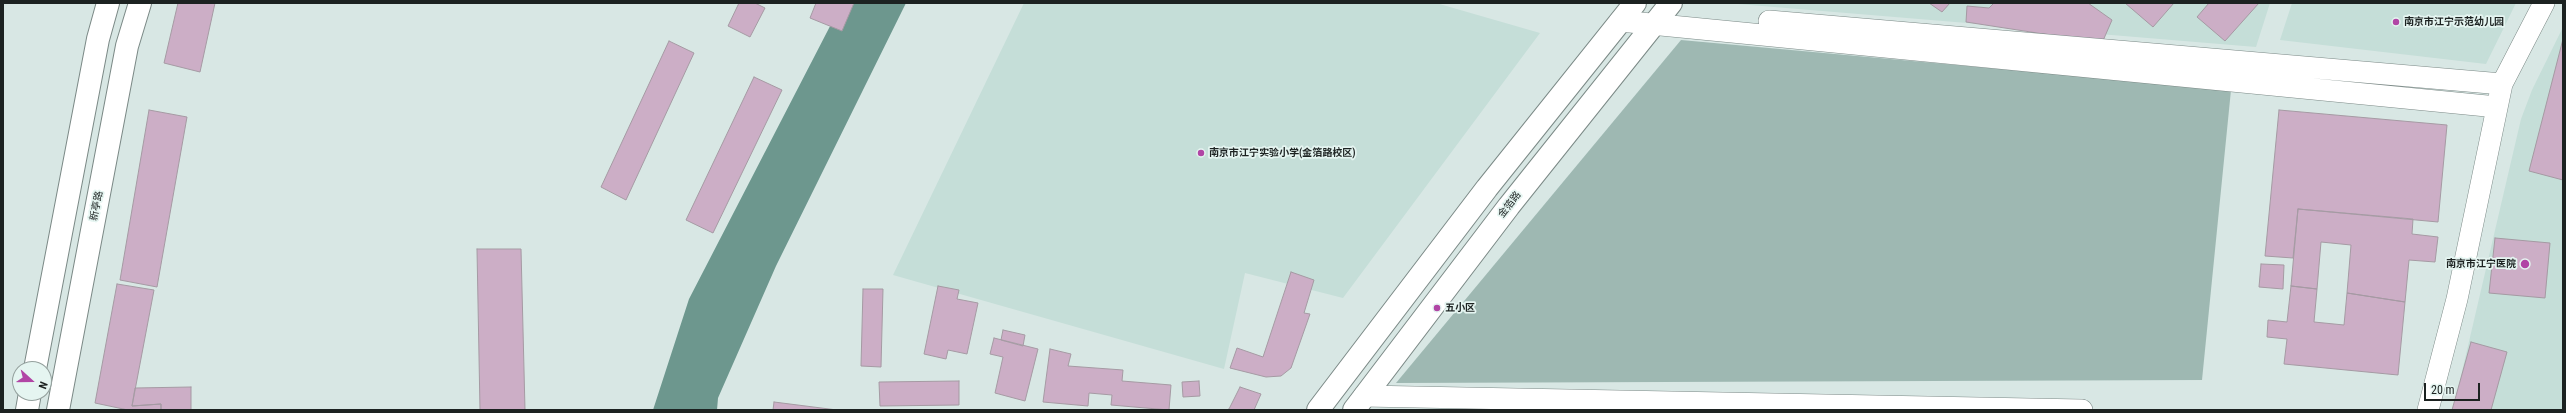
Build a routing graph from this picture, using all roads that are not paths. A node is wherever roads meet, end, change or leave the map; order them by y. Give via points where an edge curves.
1 (108, 3) edge
2 (140, 3) edge
3 (2544, 3) edge
4 (1628, 11) edge
5 (1663, 13) edge
6 (2502, 84) junction
7 (2497, 107) junction
8 (37, 361) edge
9 (1359, 403) edge
10 (58, 410) edge
11 (1318, 410) edge
12 (2082, 410) edge
13 (2428, 410) edge

1 - 8 main road via 98,39
2 - 10 main road, 新亭路 via 127,46
3 - 6 street
4 - 5 street
4 - 11 main road via 1487,188
5 - 6 street
5 - 7 street
5 - 9 main road, 金箔路 via 1509,206
6 - 7 street
7 - 13 street via 2457,299
9 - 12 street

